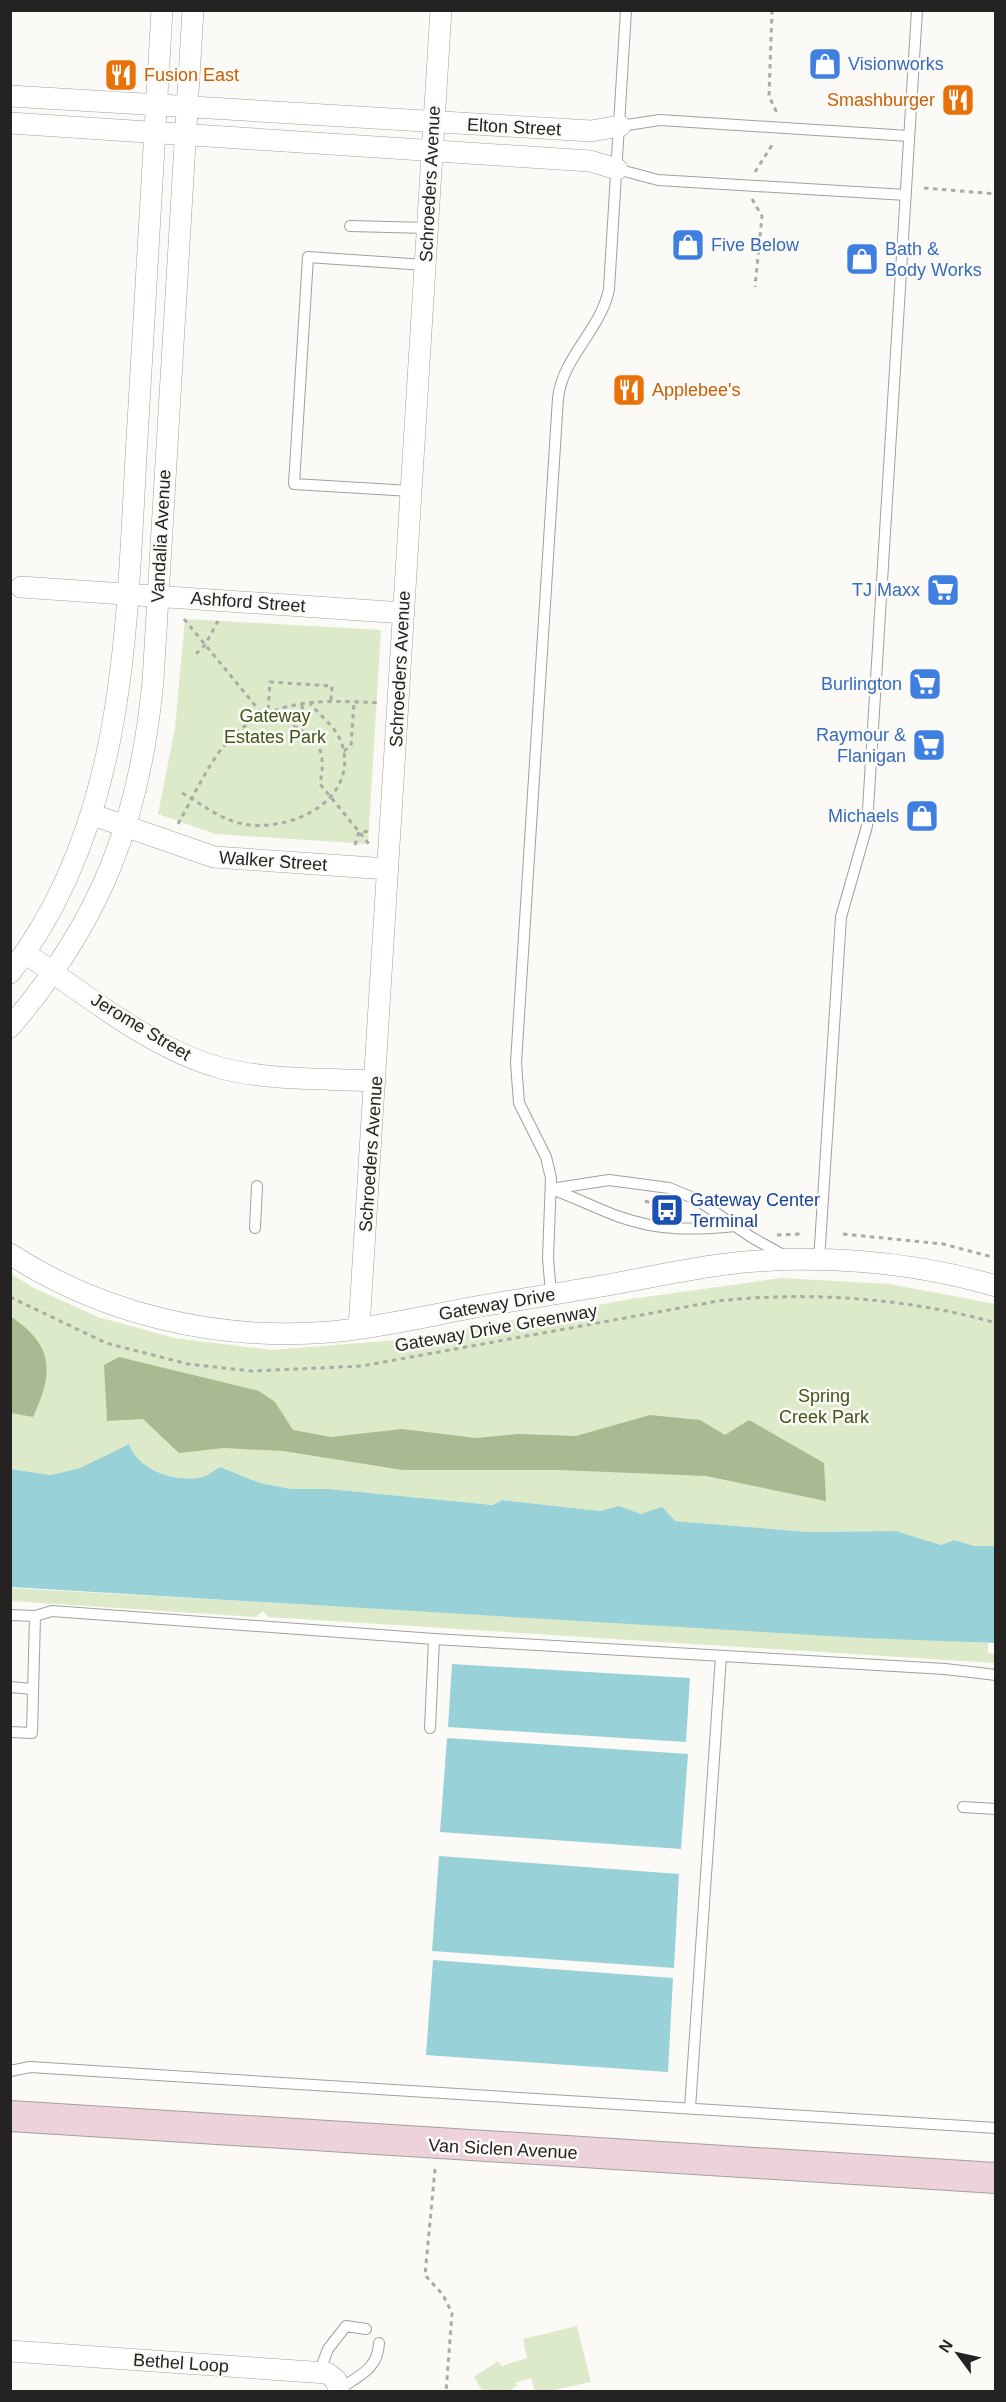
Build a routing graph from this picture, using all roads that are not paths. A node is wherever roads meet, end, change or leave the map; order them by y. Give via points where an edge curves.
1 (162, 10) edge
2 (193, 10) edge
3 (441, 10) edge
4 (626, 10) edge
5 (917, 10) edge
6 (10, 96) edge
7 (156, 106) junction
8 (187, 108) junction
9 (434, 122) junction
10 (10, 123) edge
11 (620, 126) junction
12 (155, 132) junction
13 (185, 134) junction
14 (909, 136) junction
15 (432, 150) junction
16 (617, 169) junction
17 (906, 195) junction
18 (350, 226) dead end
19 (428, 228) junction
20 (425, 265) junction
21 (411, 491) junction
22 (21, 587) dead end
23 (127, 594) junction
24 (156, 596) junction
25 (404, 613) junction
26 (93, 815) junction
27 (126, 827) junction
28 (388, 869) junction
29 (25, 953) junction
30 (54, 972) junction
31 (10, 973) edge
32 (10, 1027) edge
33 (375, 1081) junction
34 (257, 1186) dead end
35 (551, 1189) junction
36 (735, 1226) junction
37 (255, 1228) dead end
38 (10, 1254) edge
39 (794, 1261) junction
40 (819, 1261) junction
41 (996, 1286) edge
42 (551, 1294) junction
43 (359, 1328) junction
44 (10, 1615) edge
45 (35, 1616) junction
46 (434, 1639) junction
47 (721, 1656) junction
48 (996, 1675) edge
49 (10, 1687) edge
50 (32, 1689) junction
51 (430, 1728) dead end
52 (10, 1732) edge
53 (963, 1807) dead end
54 (996, 1809) edge
55 (10, 2071) edge
56 (690, 2108) junction
57 (10, 2116) edge
58 (996, 2128) edge
59 (996, 2178) edge
60 (366, 2329) dead end
61 (379, 2343) dead end
62 (10, 2351) edge
63 (319, 2373) junction
64 (339, 2390) edge

1 - 7 street, Vandalia Avenue
2 - 8 street, Vandalia Avenue
3 - 9 street, Schroeders Avenue
4 - 11 lane
5 - 14 lane
6 - 7 street, Elton Street
7 - 8 street, Elton Street
7 - 12 street, Vandalia Avenue
8 - 9 street, Elton Street
8 - 13 street, Vandalia Avenue
9 - 11 street, Elton Street via 591,131
9 - 15 street, Schroeders Avenue
10 - 12 street, Elton Street
11 - 14 lane, Elton Street via 660,120
11 - 16 lane
12 - 13 street, Elton Street
12 - 23 street, Vandalia Avenue
13 - 15 street, Elton Street
13 - 24 street, Vandalia Avenue
14 - 17 lane
15 - 16 street, Elton Street via 590,161
15 - 19 street, Schroeders Avenue
16 - 17 lane, Elton Street via 658,180
16 - 35 lane via 607,297 563,374 558,398 516,1079 522,1113 546,1157
17 - 40 lane via 867,826 841,917
18 - 19 lane
19 - 20 street, Schroeders Avenue
20 - 21 street, Schroeders Avenue
20 - 21 lane via 308,257 294,484
21 - 25 street, Schroeders Avenue
22 - 23 street, Ashford Street
23 - 24 street, Ashford Street
23 - 26 street, Vandalia Avenue via 114,724
24 - 25 street, Ashford Street
24 - 27 street, Vandalia Avenue via 148,731 140,780
25 - 28 street, Schroeders Avenue
26 - 27 street, Walker Street
26 - 29 street, Vandalia Avenue via 69,875
27 - 28 street, Walker Street via 214,857
27 - 30 street, Vandalia Avenue via 98,897
28 - 33 street, Schroeders Avenue
29 - 30 street, Jerome Street
29 - 31 street, Vandalia Avenue
30 - 32 street, Vandalia Avenue
30 - 33 street, Jerome Street via 161,1043 206,1063 254,1074
33 - 43 street, Schroeders Avenue
34 - 37 lane
35 - 36 lane via 649,1226 686,1230
35 - 36 lane via 609,1180 669,1188 696,1198
35 - 42 lane
36 - 39 lane
38 - 43 street, Gateway Drive via 102,1300 178,1323 273,1334
39 - 40 street, Gateway Drive
39 - 42 street, Gateway Drive via 721,1265
40 - 41 street, Gateway Drive via 908,1268
42 - 43 street, Gateway Drive
44 - 45 lane
45 - 46 lane via 52,1611
45 - 50 lane
46 - 47 lane
46 - 51 lane
47 - 48 lane
47 - 56 lane
49 - 50 lane
50 - 52 lane via 32,1733
53 - 54 lane
55 - 56 lane via 30,2067
56 - 58 lane
57 - 59 street, Van Siclen Avenue
60 - 63 lane via 346,2326 328,2349
61 - 64 lane via 371,2368
62 - 63 street, Bethel Loop
63 - 64 street via 327,2373 336,2380

